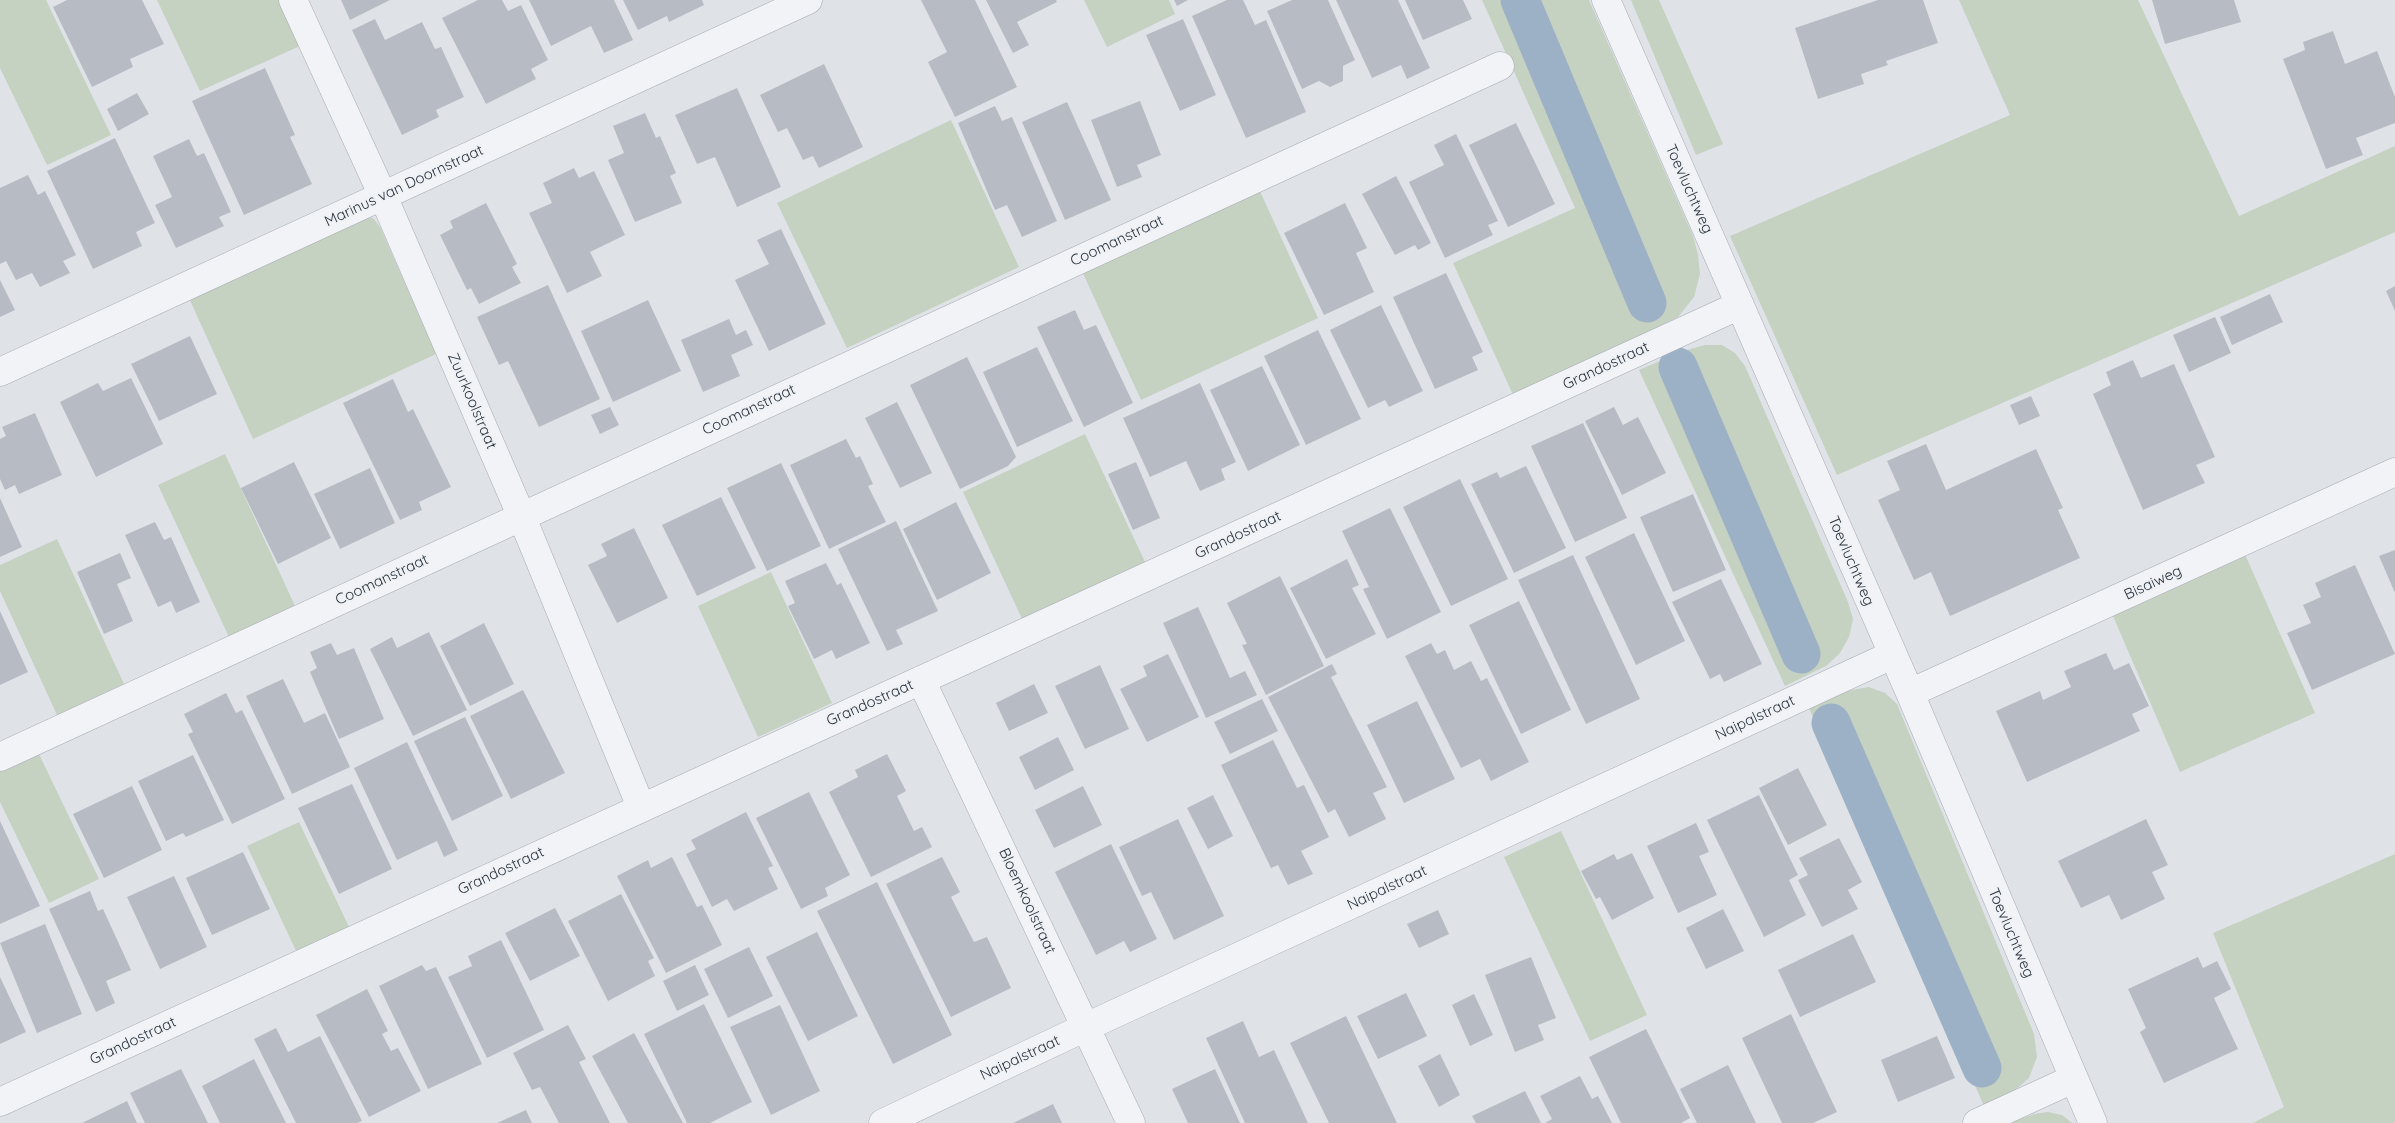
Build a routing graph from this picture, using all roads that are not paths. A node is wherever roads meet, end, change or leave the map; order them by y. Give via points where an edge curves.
1 (293, 0) edge
2 (808, 0) edge
3 (1606, 0) edge
4 (1500, 66) dead end
5 (383, 196) junction
6 (1740, 305) junction
7 (0, 372) edge
8 (2395, 472) edge
9 (521, 515) junction
10 (1892, 655) junction
11 (921, 680) junction
12 (1910, 693) junction
13 (0, 757) edge
14 (641, 807) junction
15 (1086, 1027) junction
16 (2073, 1079) junction
17 (0, 1102) edge
18 (884, 1123) edge
19 (1131, 1123) edge
20 (1977, 1123) edge
21 (2093, 1123) edge

1 - 5 street, Zuurkoolstraat
2 - 5 street, Marinus van Doornstraat
3 - 6 street, Toevluchtweg
4 - 9 street, Coomanstraat
5 - 7 street, Marinus van Doornstraat
5 - 9 street, Zuurkoolstraat
6 - 10 street, Toevluchtweg
6 - 11 street, Grandostraat
8 - 12 street, Bisaiweg
9 - 13 street, Coomanstraat
9 - 14 street, Zuurkoolstraat
10 - 12 street, Toevluchtweg
10 - 15 street, Naipalstraat
11 - 14 street, Grandostraat
11 - 15 street, Bloemkoolstraat
12 - 16 street, Toevluchtweg
14 - 17 street, Grandostraat
15 - 18 street, Naipalstraat
15 - 19 street, Bloemkoolstraat
16 - 20 street
16 - 21 street, Toevluchtweg

